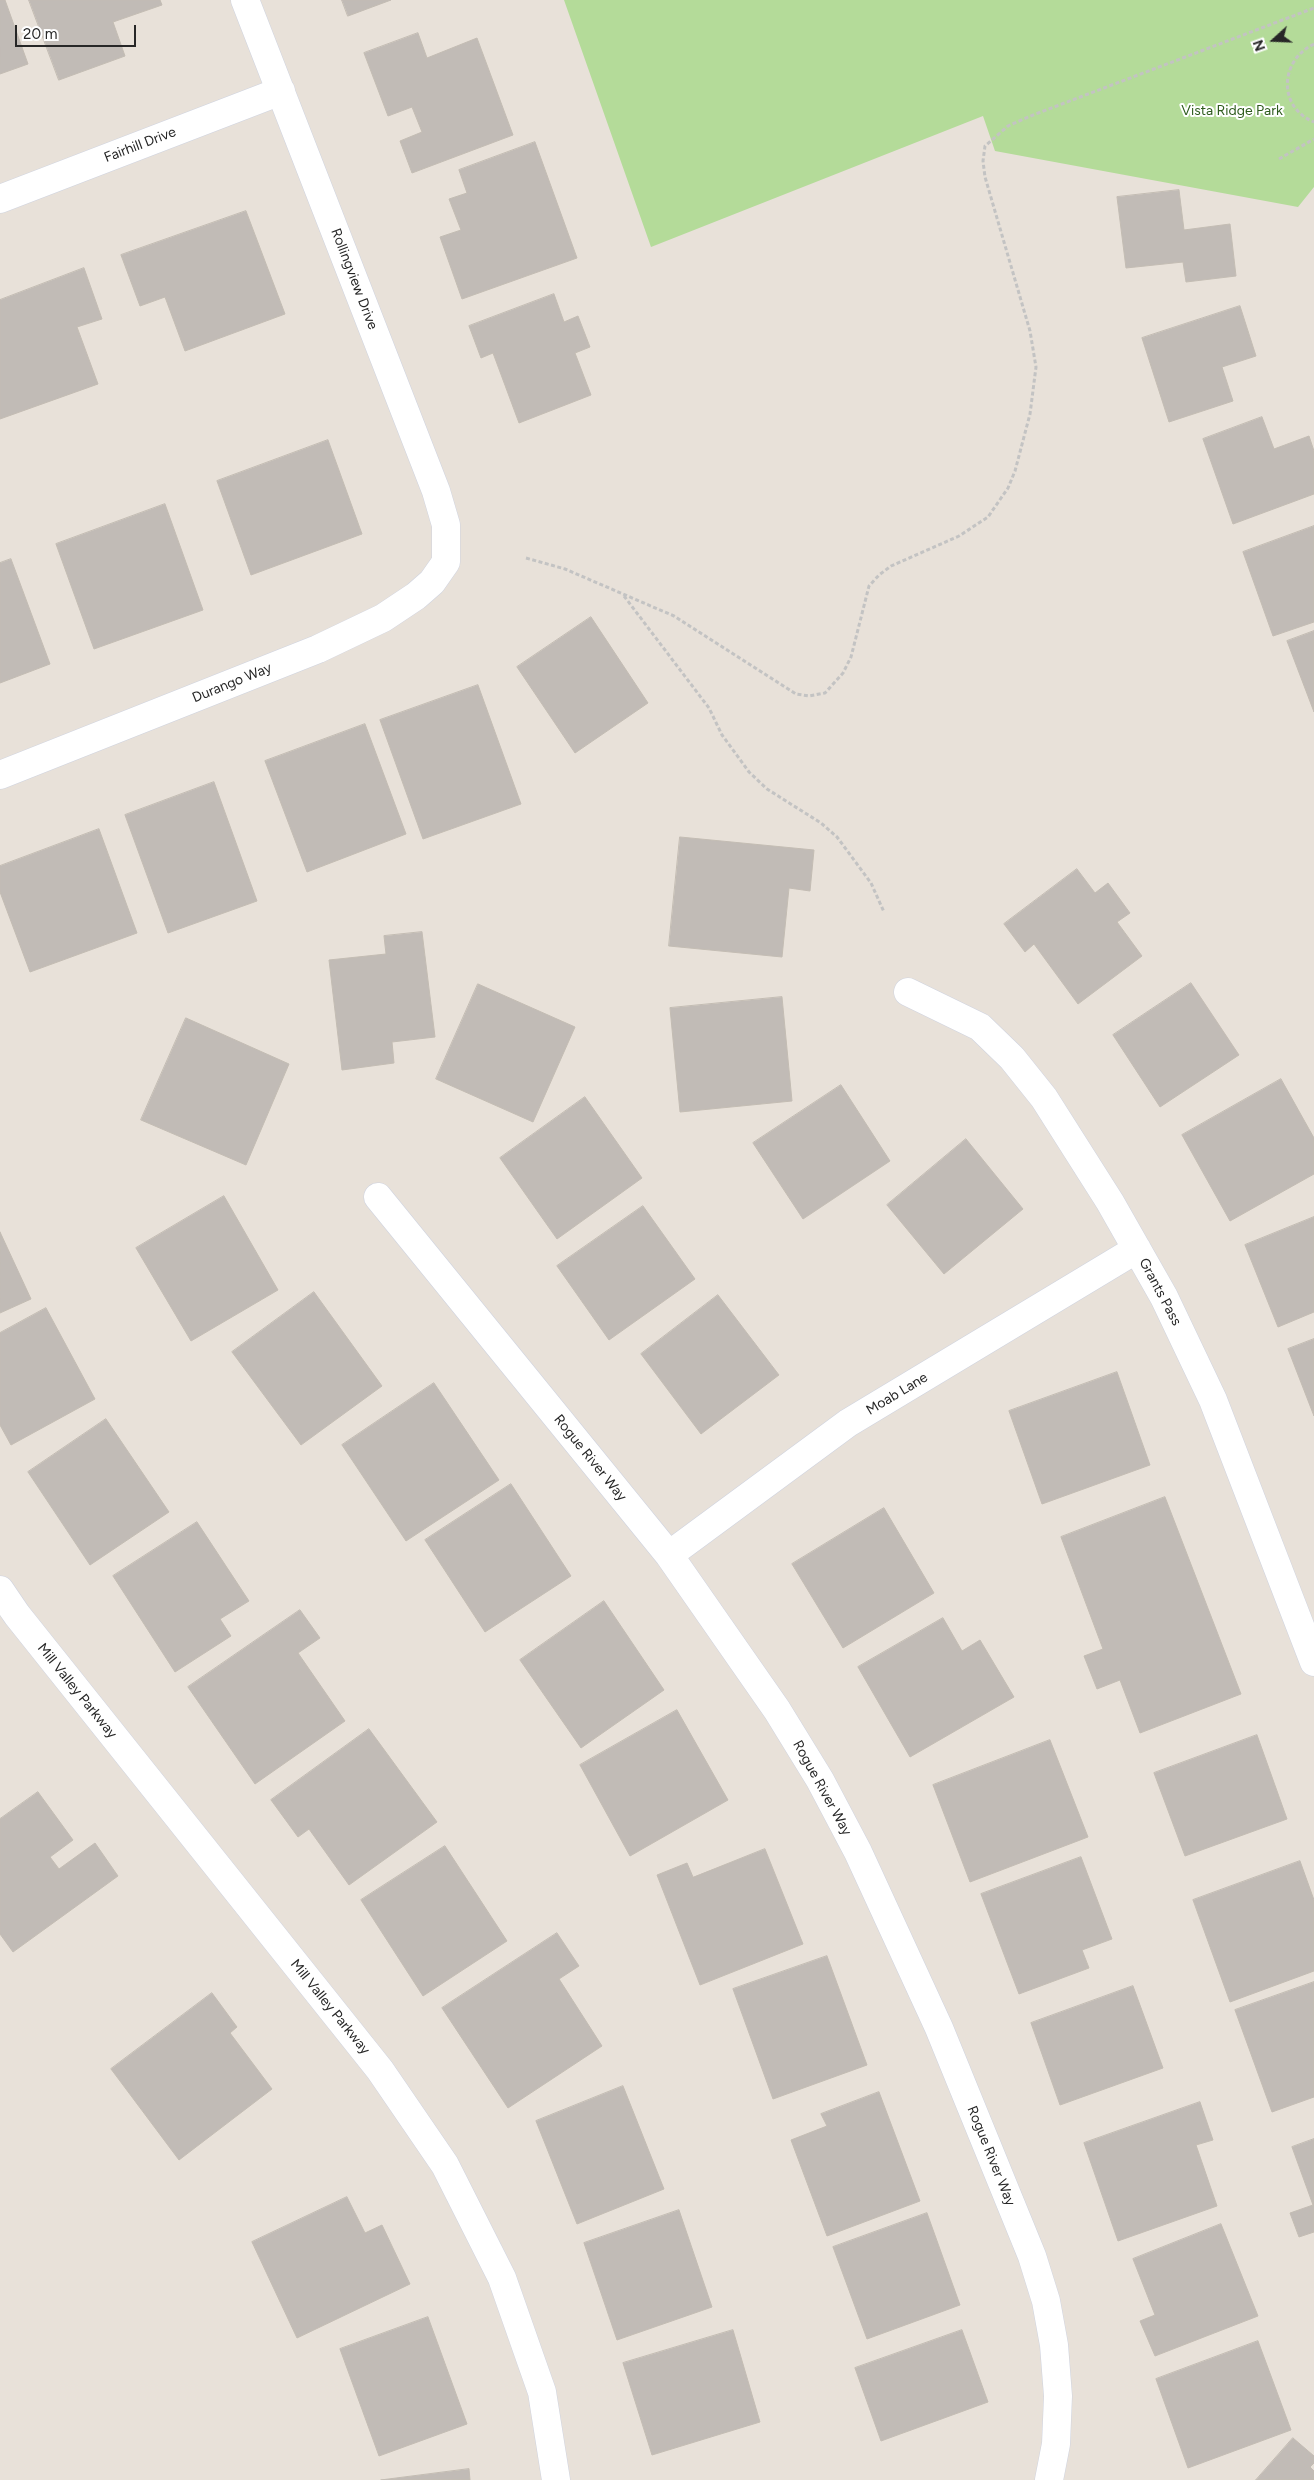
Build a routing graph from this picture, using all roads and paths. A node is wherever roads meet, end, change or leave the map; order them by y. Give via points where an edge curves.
1 (245, 0) edge
2 (1314, 8) edge
3 (1314, 44) edge
4 (281, 91) junction
5 (1314, 122) edge
6 (1314, 138) edge
7 (1279, 159) dead end
8 (0, 199) edge
9 (526, 558) dead end
10 (446, 562) joint
11 (624, 595) junction
12 (0, 775) edge
13 (884, 912) dead end
14 (908, 992) dead end
15 (378, 1197) dead end
16 (1137, 1249) junction
17 (669, 1555) junction
18 (0, 1590) edge
19 (1314, 1662) edge
20 (556, 2480) edge
21 (1049, 2480) edge

1 - 4 street, Rollingview Drive
2 - 11 path via 1033,115 1008,126 985,146 985,177 1030,331 1036,366 1030,414 1015,471 1008,488 988,517 959,536 892,566 869,586 851,657 843,673 825,694 796,694 674,616
3 - 5 path via 1294,60 1286,83 1294,106
4 - 8 street, Fairhill Drive
4 - 10 street, Rollingview Drive via 436,491 446,525
6 - 7 path
9 - 11 path via 565,569
10 - 12 street, Durango Way via 427,587 383,618 318,649
11 - 13 path via 709,708 722,735 749,772 767,789 837,836 871,883
14 - 16 street, Grants Pass via 980,1027 1012,1058 1044,1098
15 - 17 street, Rogue River Way
16 - 17 street, Moab Lane via 848,1423
16 - 19 street, Grants Pass via 1214,1400
17 - 21 street, Rogue River Way via 777,1710 820,1780 858,1852 939,2028 1032,2256 1046,2301 1058,2396 1056,2444
18 - 20 street, Mill Valley Parkway via 380,2070 445,2164 502,2278 521,2331 542,2392

